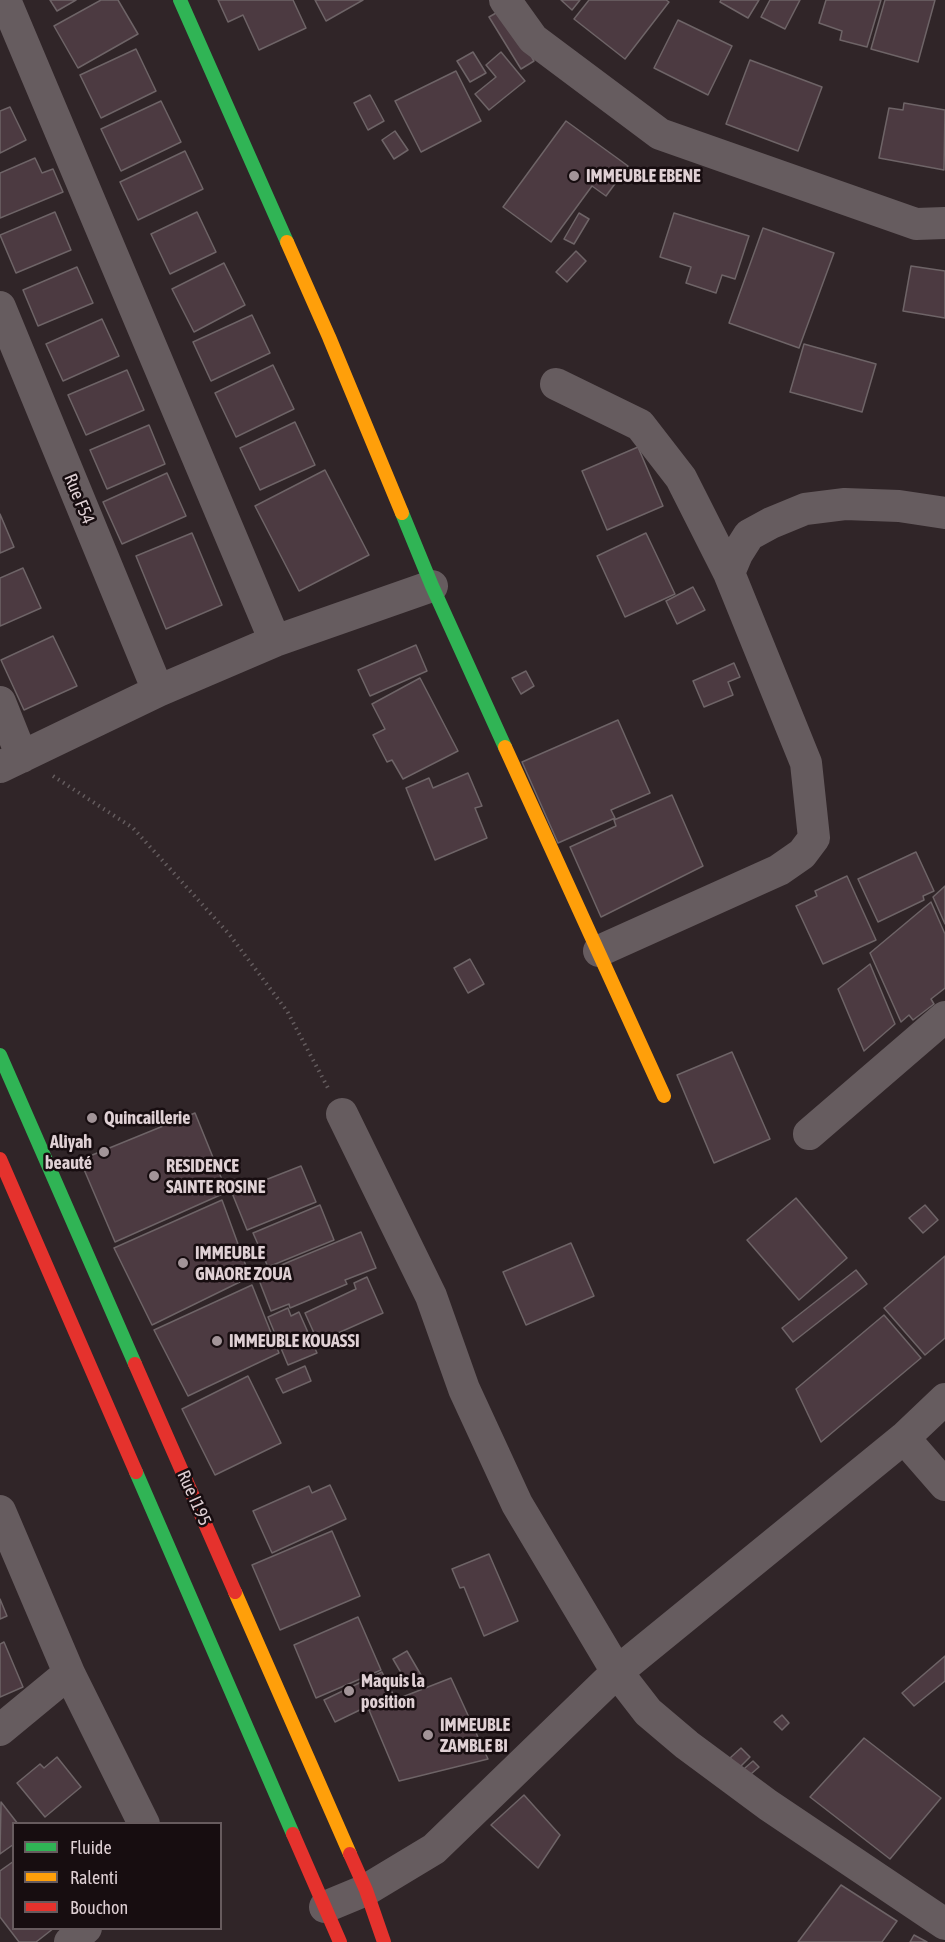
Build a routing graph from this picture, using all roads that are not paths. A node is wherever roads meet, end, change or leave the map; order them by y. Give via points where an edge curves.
1 (5, 0) edge
2 (180, 0) edge
3 (505, 0) edge
4 (945, 224) edge
5 (0, 307) edge
6 (556, 384) dead end
7 (945, 513) edge
8 (729, 573) junction
9 (432, 586) junction
10 (275, 641) junction
11 (158, 691) junction
12 (0, 702) edge
13 (11, 762) edge
14 (599, 951) junction
15 (945, 1017) edge
16 (0, 1055) edge
17 (664, 1096) dead end
18 (342, 1114) road end
19 (809, 1134) dead end
20 (0, 1159) edge
21 (945, 1399) edge
22 (904, 1438) junction
23 (945, 1485) edge
24 (0, 1511) edge
25 (617, 1672) junction
26 (69, 1673) junction
27 (0, 1730) edge
28 (143, 1822) edge
29 (366, 1890) junction
30 (325, 1907) junction
31 (945, 1924) edge
32 (85, 1930) edge
33 (70, 1942) edge
34 (340, 1942) edge
35 (384, 1942) edge

1 - 10 street
2 - 9 main road
3 - 4 street via 533,39 660,134 916,224
5 - 11 street, Rue F54
6 - 8 street via 640,425 681,478
7 - 8 street via 845,504 805,509 749,535
8 - 14 street via 807,763 814,838 802,854 779,870
9 - 10 street
9 - 14 main road
10 - 11 street
11 - 13 street
12 - 13 street
14 - 17 main road
15 - 19 street
16 - 29 main road, Rue I195
18 - 25 street via 431,1296 464,1389 518,1504
20 - 30 main road
21 - 22 street
22 - 23 street
22 - 25 street
24 - 26 street
25 - 29 street via 434,1849
25 - 31 street via 648,1712 687,1745 768,1805
26 - 27 street
26 - 28 street
29 - 30 street
29 - 35 main road, Rue I195
30 - 34 main road
32 - 33 street

